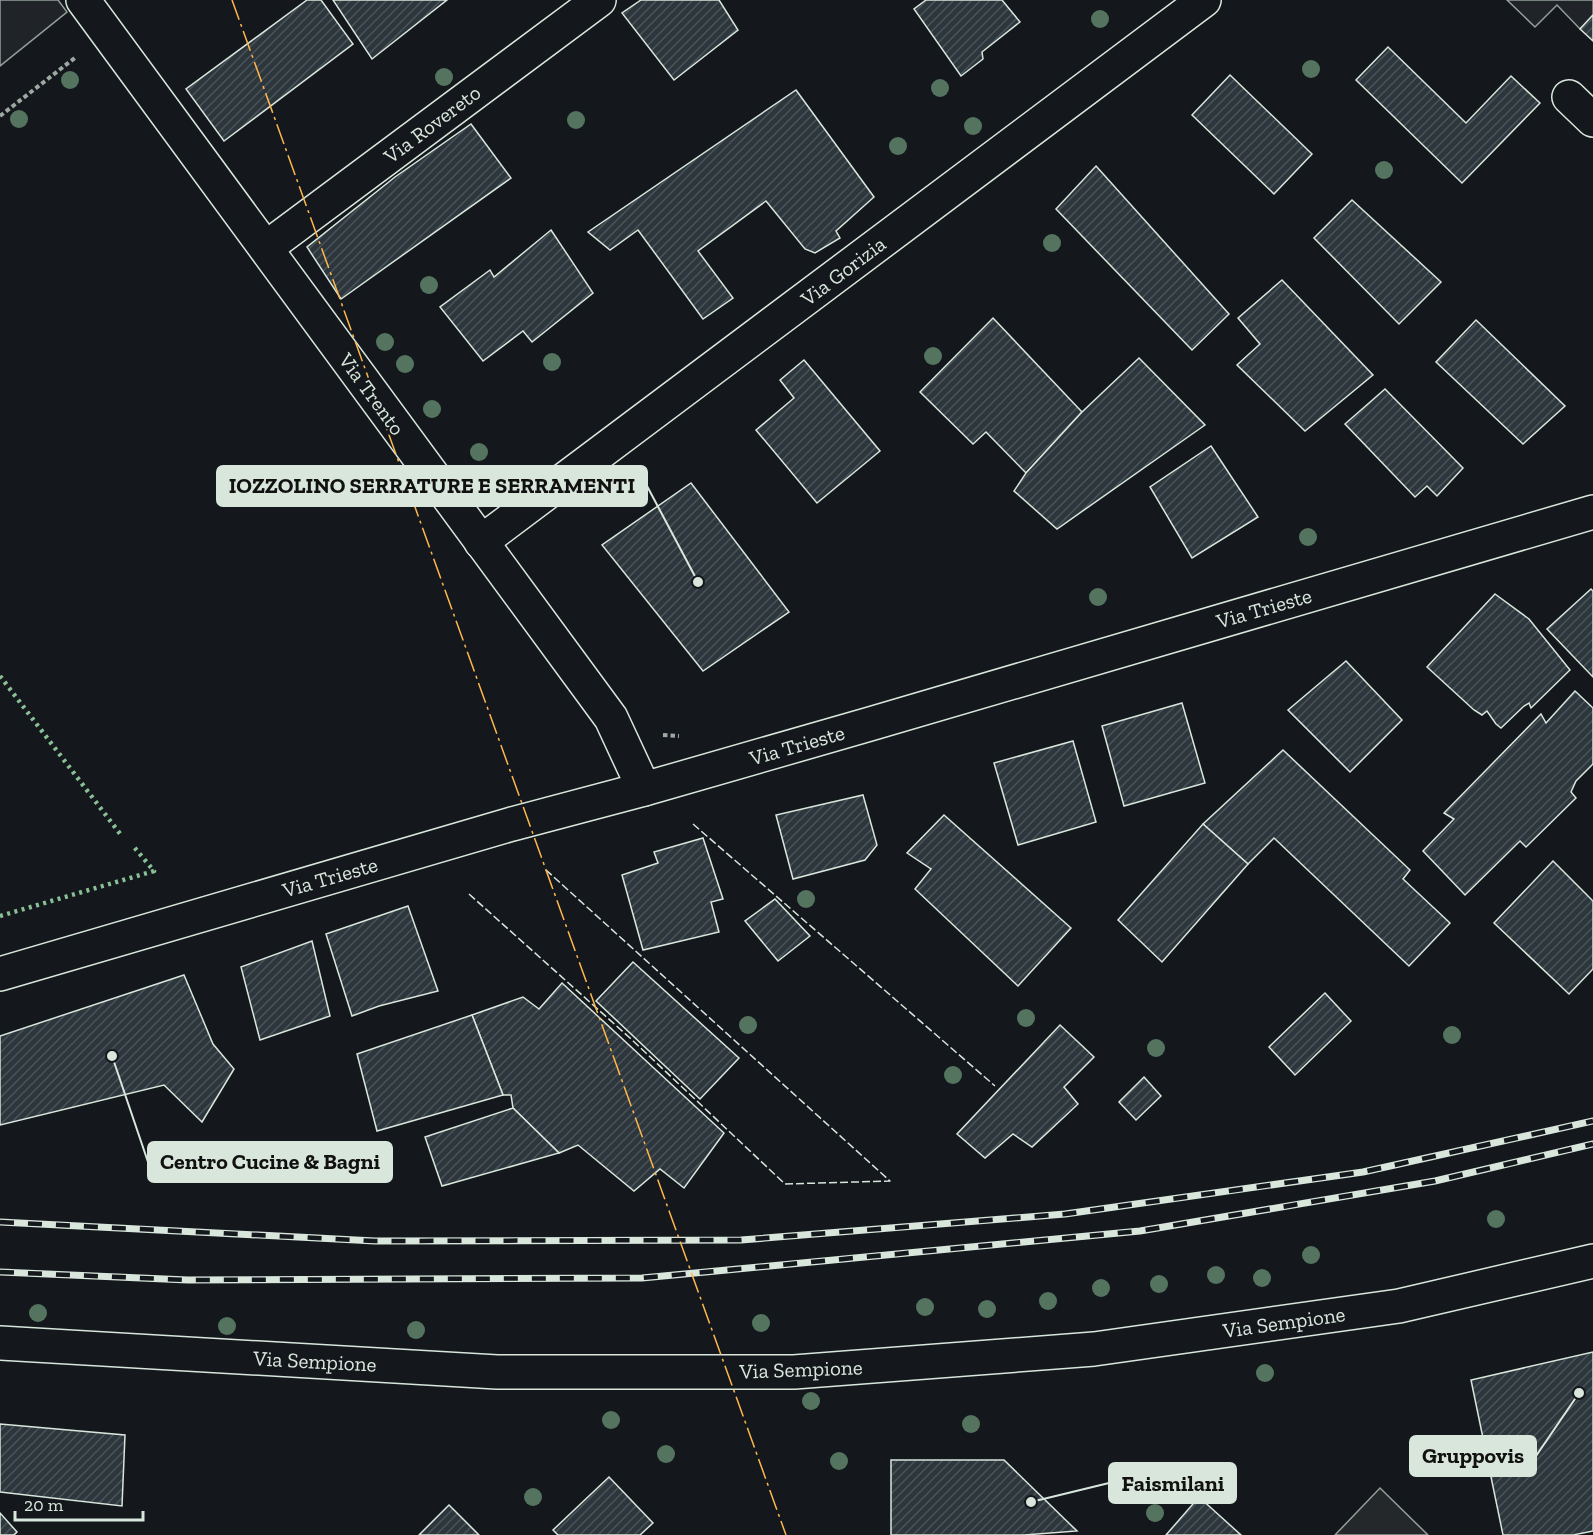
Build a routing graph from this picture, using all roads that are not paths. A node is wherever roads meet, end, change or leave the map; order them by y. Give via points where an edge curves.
1 (599, 0) edge
2 (1204, 0) edge
3 (88, 2) edge
4 (1569, 97) dead end
5 (1593, 120) edge
6 (266, 248) junction
7 (1593, 512) edge
8 (481, 542) junction
9 (644, 789) junction
10 (0, 974) edge
11 (1593, 1261) edge
12 (4, 1346) edge

1 - 6 street, Via Rovereto
2 - 8 street, Via Gorizia
3 - 6 street, Via Trento
4 - 5 street
6 - 8 street, Via Trento
7 - 9 street, Via Trieste
8 - 9 street, Via Trento via 611,718
9 - 10 street, Via Trieste
11 - 12 street, Via Sempione via 1399,1306 1094,1349 794,1372 497,1372

